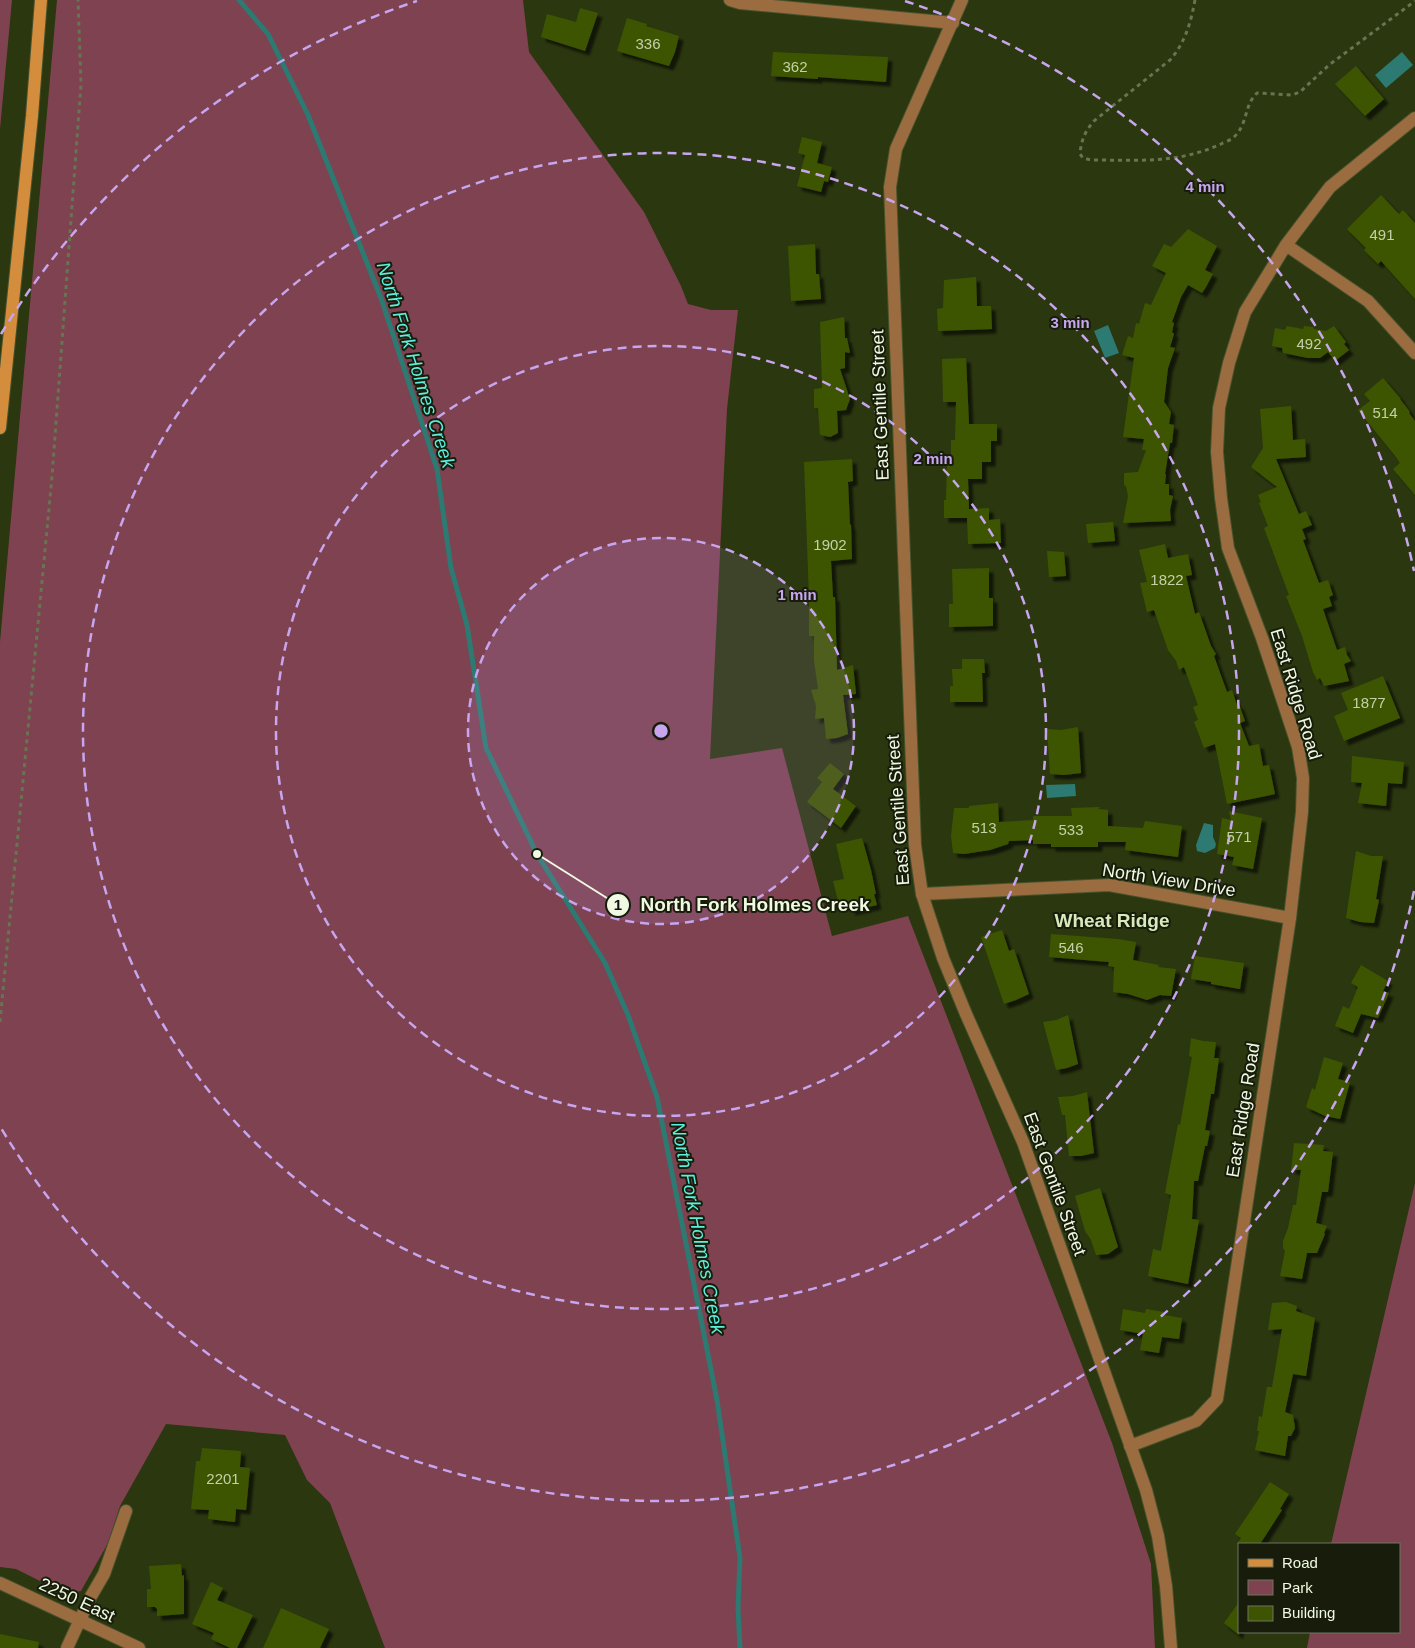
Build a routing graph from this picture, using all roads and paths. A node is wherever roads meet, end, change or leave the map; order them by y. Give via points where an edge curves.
1 (41, 0) edge
2 (78, 0) edge
3 (962, 0) edge
4 (1195, 0) edge
5 (737, 1) edge
6 (1415, 1) edge
7 (953, 23) junction
8 (1415, 118) edge
9 (1286, 245) junction
10 (1415, 353) edge
11 (0, 428) edge
12 (922, 894) junction
13 (1290, 918) junction
14 (0, 1022) edge
15 (1130, 1446) junction
16 (126, 1511) dead end
17 (0, 1583) edge
18 (79, 1620) junction
19 (67, 1648) edge
20 (140, 1648) edge
21 (1171, 1648) edge

1 - 11 main road
2 - 14 path via 81,84 53,467
3 - 7 street, East Gentile Street
4 - 6 path via 1180,49 1086,129 1080,154 1083,158 1150,161 1207,150 1233,138 1244,124 1249,103 1257,93 1292,95 1300,92 1329,65
5 - 7 street
7 - 12 street, East Gentile Street via 896,150 890,187 915,846
8 - 9 street, East Ridge Road via 1330,187
9 - 10 street via 1368,301
9 - 13 street, East Ridge Road via 1245,312 1219,408 1217,452 1228,548 1298,747 1302,812
12 - 13 street, North View Drive via 1109,884
12 - 15 street, East Gentile Street via 958,995 1023,1142
13 - 15 street, East Ridge Road via 1217,1399 1196,1421
15 - 21 street, East Gentile Street via 1158,1536
16 - 18 street via 104,1574
17 - 18 street, 2250 East
18 - 19 street
18 - 20 street, 2250 East

